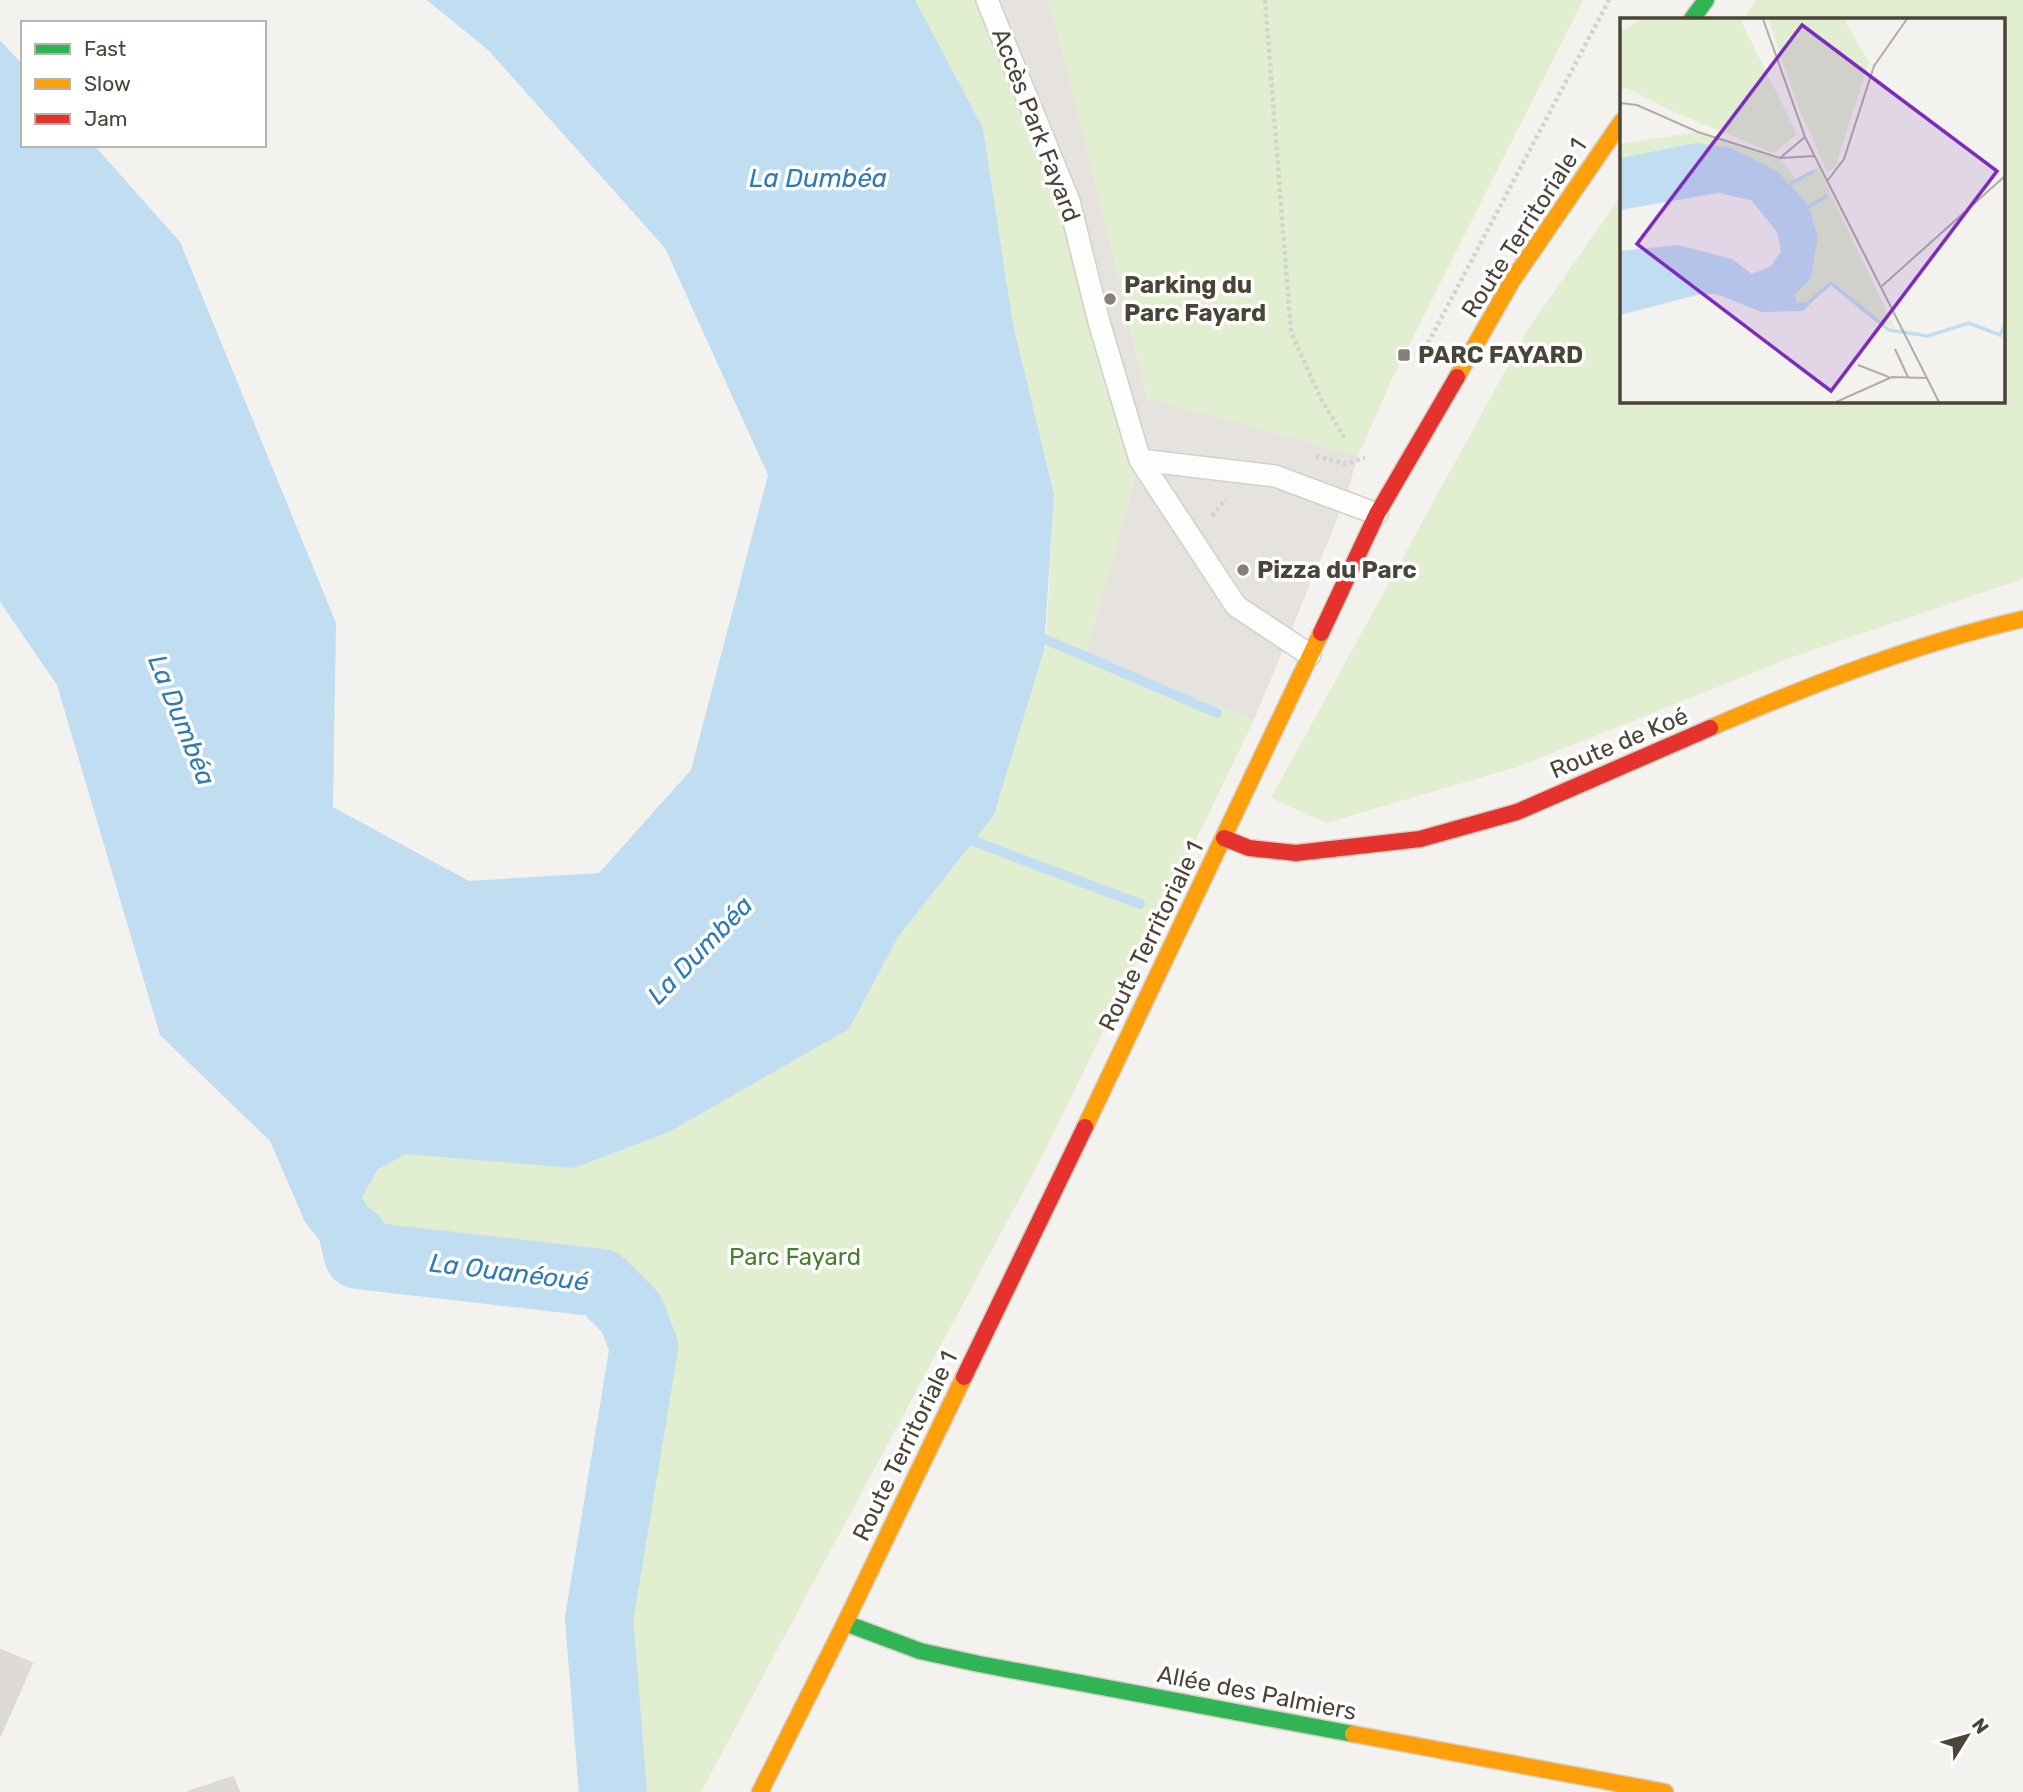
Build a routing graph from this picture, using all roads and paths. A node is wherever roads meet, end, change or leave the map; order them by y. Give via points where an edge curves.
1 (987, 0) edge
2 (1265, 0) edge
3 (1609, 0) edge
4 (1706, 0) edge
5 (1693, 18) edge
6 (1620, 124) edge
7 (1422, 354) dead end
8 (1344, 437) dead end
9 (1308, 454) dead end
10 (1367, 457) dead end
11 (1140, 460) junction
12 (1248, 472) junction
13 (1377, 514) junction
14 (1193, 541) junction
15 (2023, 619) edge
16 (1310, 655) junction
17 (1224, 838) junction
18 (845, 1623) junction
19 (760, 1792) edge
20 (1665, 1792) edge

1 - 11 lane, Accès Park Fayard via 1069,201
2 - 8 path via 1291,332
3 - 7 path
4 - 5 main road
6 - 13 main road, Route Territoriale 1 via 1512,281
9 - 10 path via 1346,464
11 - 12 lane
11 - 14 lane, Accès Park Fayard
12 - 13 lane via 1275,476
12 - 14 path
13 - 16 main road, Route Territoriale 1
14 - 16 lane, Accès Park Fayard via 1236,606
15 - 17 main road, Route de Koé via 1958,634 1812,684 1517,812 1432,836 1296,853 1249,848
16 - 17 main road, Route Territoriale 1
17 - 18 main road, Route Territoriale 1
18 - 19 main road, Route Territoriale 1
18 - 20 main road, Allée des Palmiers via 920,1651 979,1664

